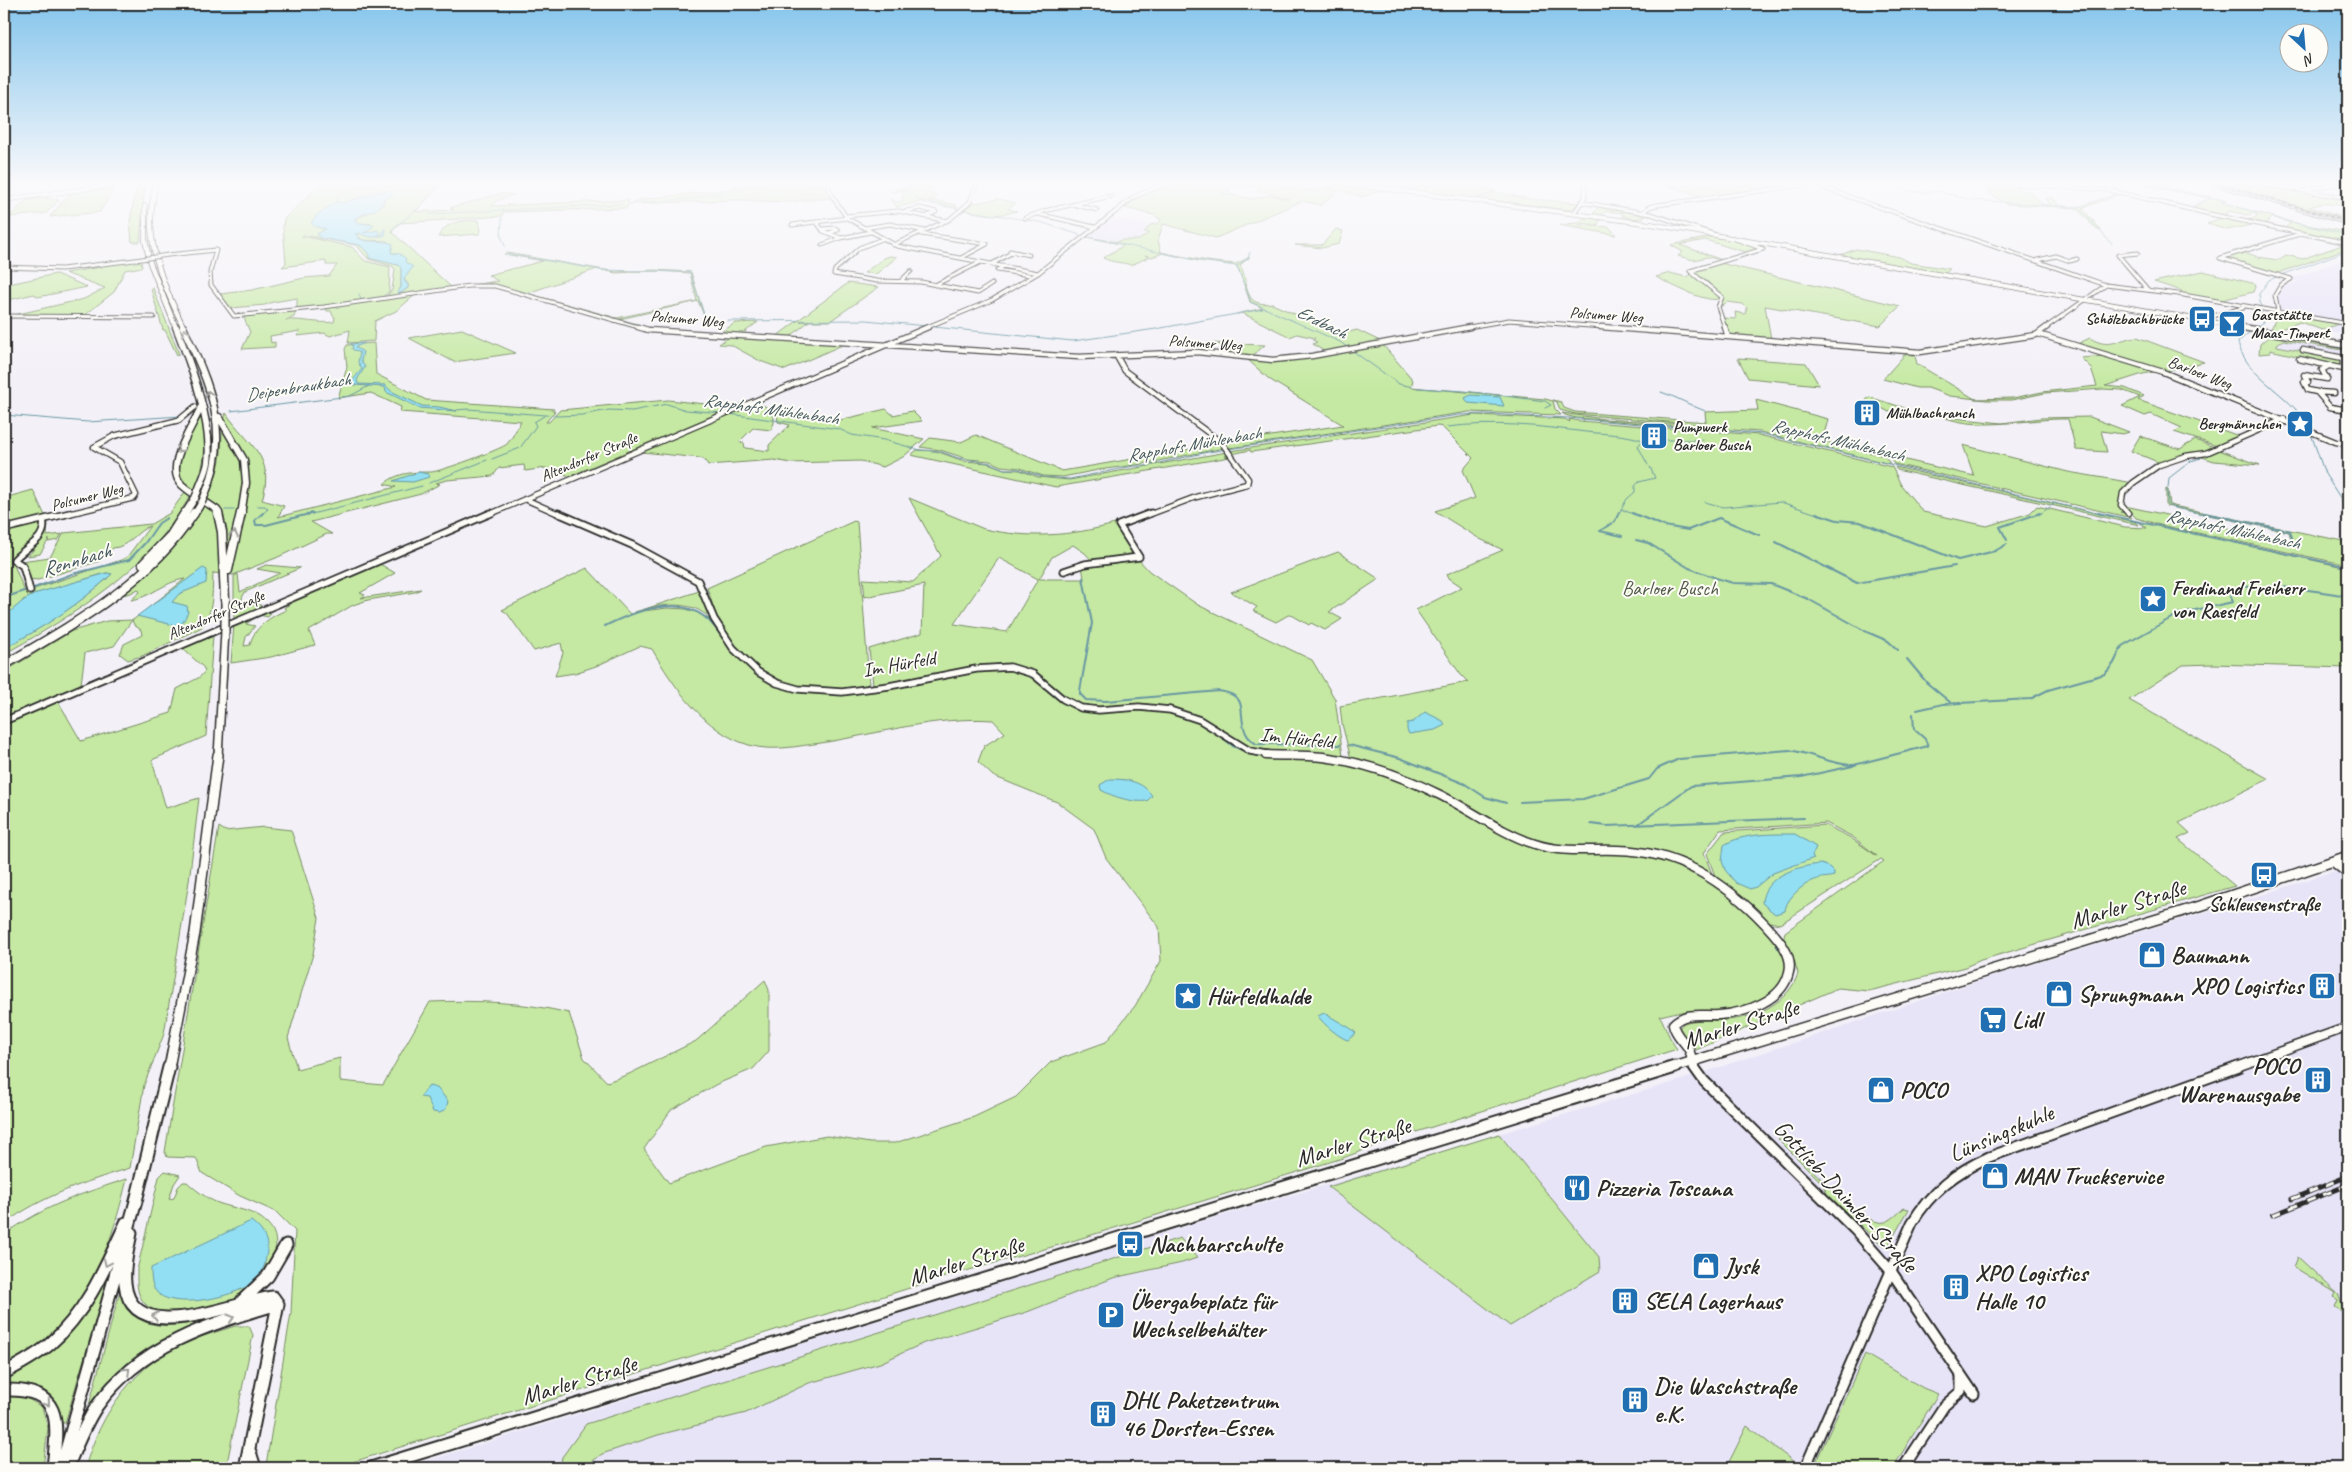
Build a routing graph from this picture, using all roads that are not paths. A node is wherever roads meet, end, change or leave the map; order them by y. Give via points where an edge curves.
1 (147, 253) edge
2 (155, 253) edge
3 (190, 253) edge
4 (215, 253) edge
5 (854, 253) edge
6 (933, 253) edge
7 (971, 253) edge
8 (1010, 253) edge
9 (1015, 253) edge
10 (1062, 253) edge
11 (1750, 253) edge
12 (1816, 253) edge
13 (2015, 253) edge
14 (2047, 253) dead end
15 (2138, 253) dead end
16 (2238, 253) edge
17 (1029, 255) dead end
18 (2056, 256) junction
19 (961, 258) junction
20 (2077, 259) dead end
21 (2037, 260) junction
22 (981, 262) junction
23 (992, 264) junction
24 (1004, 266) junction
25 (4, 267) edge
26 (912, 271) dead end
27 (1038, 272) junction
28 (1029, 275) dead end
29 (901, 281) junction
30 (992, 284) dead end
31 (2106, 284) junction
32 (935, 285) junction
33 (2148, 290) junction
34 (2085, 300) junction
35 (2247, 306) junction
36 (2278, 312) junction
37 (4, 316) edge
38 (154, 317) dead end
39 (2210, 322) junction
40 (2348, 324) edge
41 (2038, 334) junction
42 (1728, 337) junction
43 (890, 344) junction
44 (2348, 346) edge
45 (2303, 350) dead end
46 (1116, 355) junction
47 (2299, 359) dead end
48 (2330, 365) junction
49 (2346, 370) edge
50 (2318, 392) junction
51 (2334, 393) dead end
52 (198, 407) junction
53 (2348, 410) edge
54 (214, 412) junction
55 (2284, 419) junction
56 (2348, 444) edge
57 (200, 496) junction
58 (525, 499) junction
59 (2128, 513) dead end
60 (43, 520) junction
61 (4, 529) edge
62 (1064, 571) dead end
63 (30, 589) dead end
64 (225, 600) junction
65 (4, 659) edge
66 (4, 665) edge
67 (4, 721) edge
68 (2348, 856) edge
69 (2333, 862) junction
70 (2348, 874) edge
71 (2348, 1027) edge
72 (1692, 1063) junction
73 (135, 1203) junction
74 (286, 1245) dead end
75 (1891, 1271) junction
76 (278, 1304) junction
77 (236, 1305) junction
78 (4, 1373) edge
79 (1961, 1376) junction
80 (4, 1390) edge
81 (1974, 1394) dead end
82 (249, 1448) junction
83 (53, 1468) edge
84 (61, 1468) edge
85 (67, 1468) edge
86 (245, 1468) edge
87 (255, 1468) edge
88 (371, 1468) edge
89 (1805, 1468) edge
90 (1903, 1468) edge

1 - 52 highway via 185,350
54 -> 2 highway via 204,377
3 - 25 street, Polsumer Weg, bridge via 62,270
4 - 43 street, Polsumer Weg, bridge via 209,286 233,316 469,286 495,286 648,330
5 - 29 street via 834,274
6 - 19 street
7 - 19 street
8 - 23 street
9 - 17 street
10 - 27 street, Altendorfer Straße
11 - 42 street via 1690,271 1722,298 1718,307
12 - 34 main road
13 - 21 street
14 - 18 street
15 - 33 street via 2118,255
16 - 36 street via 2220,258 2291,279 2281,285 2275,295
18 - 20 street via 2070,261
18 - 21 street
19 - 22 street
21 - 31 street
22 - 23 street
22 - 32 street
23 - 24 street
24 - 27 street
24 - 28 street via 997,270
26 - 29 street
27 - 43 street, Altendorfer Straße via 992,300
29 - 32 street
30 - 32 street via 978,293
31 - 33 street
31 - 34 street, Polsumer Weg
33 - 35 street
34 - 39 main road
34 - 41 street, Polsumer Weg
35 - 36 street
35 - 39 street via 2213,316
36 - 40 street
37 - 38 street
39 - 44 main road
41 - 42 street, Polsumer Weg via 1920,352
41 - 55 street, Barloer Weg via 2163,372
42 - 46 street, Polsumer Weg via 1504,320 1279,360 1197,352
43 - 46 street, Polsumer Weg via 1079,357
43 - 58 street, Altendorfer Straße
45 - 49 street via 2343,358
46 - 62 street via 1125,371 1224,446 1248,479 1247,484 1196,497 1119,525 1139,557 1085,564
47 - 48 street
48 - 49 street
48 - 50 street via 2322,370 2327,378 2304,376 2308,390
50 - 51 street
50 - 53 street via 2330,407
52 - 57 highway via 209,432 210,448
52 - 60 street, Polsumer Weg via 179,420 114,436 94,447 120,462 136,495 134,498
52 -> 64 highway via 195,423 176,458 175,475 181,484 217,510 222,532
54 - 57 highway via 218,453 215,471
64 -> 54 highway via 230,551 246,482 246,468 218,413
55 - 56 street, Barloer Weg via 2336,442
55 - 59 street via 2206,453 2172,460 2146,473 2123,493 2121,505
57 - 65 highway via 171,535 131,574 82,612
57 - 66 highway via 175,541 131,582 91,612
58 - 67 street, Altendorfer Straße
58 - 72 street, Im Hürfeld via 632,545 698,582 730,645 763,675 789,687 823,692 854,690 973,669 1012,667 1039,676 1066,703 1084,709 1145,707 1168,710 1193,716 1247,750 1346,761 1399,777 1533,844 1571,851 1635,851 1676,860 1703,872 1732,889 1773,931 1783,946 1790,970 1782,988 1760,1003 1718,1016 1686,1015 1677,1018 1672,1024 1674,1030 1690,1052
60 - 61 street
60 - 63 street, Polsumer Weg via 46,528 43,536 14,560 22,566
64 - 73 main road, bridge via 220,739 204,882 180,1017
68 - 69 main road, Marler Straße
69 - 70 street
69 - 72 main road, Marler Straße
71 - 75 street, Lünsingskuhle via 1976,1162 1943,1182 1919,1210
72 - 75 street, Gottlieb-Daimler-Straße via 1704,1081 1855,1230
72 - 88 main road, Marler Straße
77 -> 73 main road via 203,1314 162,1318 142,1313 132,1304 126,1291 125,1276
73 -> 78 main road via 93,1292 77,1317 28,1361
73 - 84 main road
74 - 77 main road via 267,1278 256,1291
75 - 79 street, Gottlieb-Daimler-Straße
75 - 89 street, Lünsingskuhle
76 - 77 main road via 273,1297
76 - 82 main road
85 -> 76 main road via 96,1408 123,1374 140,1359 185,1334
79 - 81 street, Gottlieb-Daimler-Straße
79 - 90 street via 1961,1391 1944,1406
80 -> 83 main road via 26,1390 39,1394 49,1403 57,1429
82 - 86 main road
82 - 87 main road

